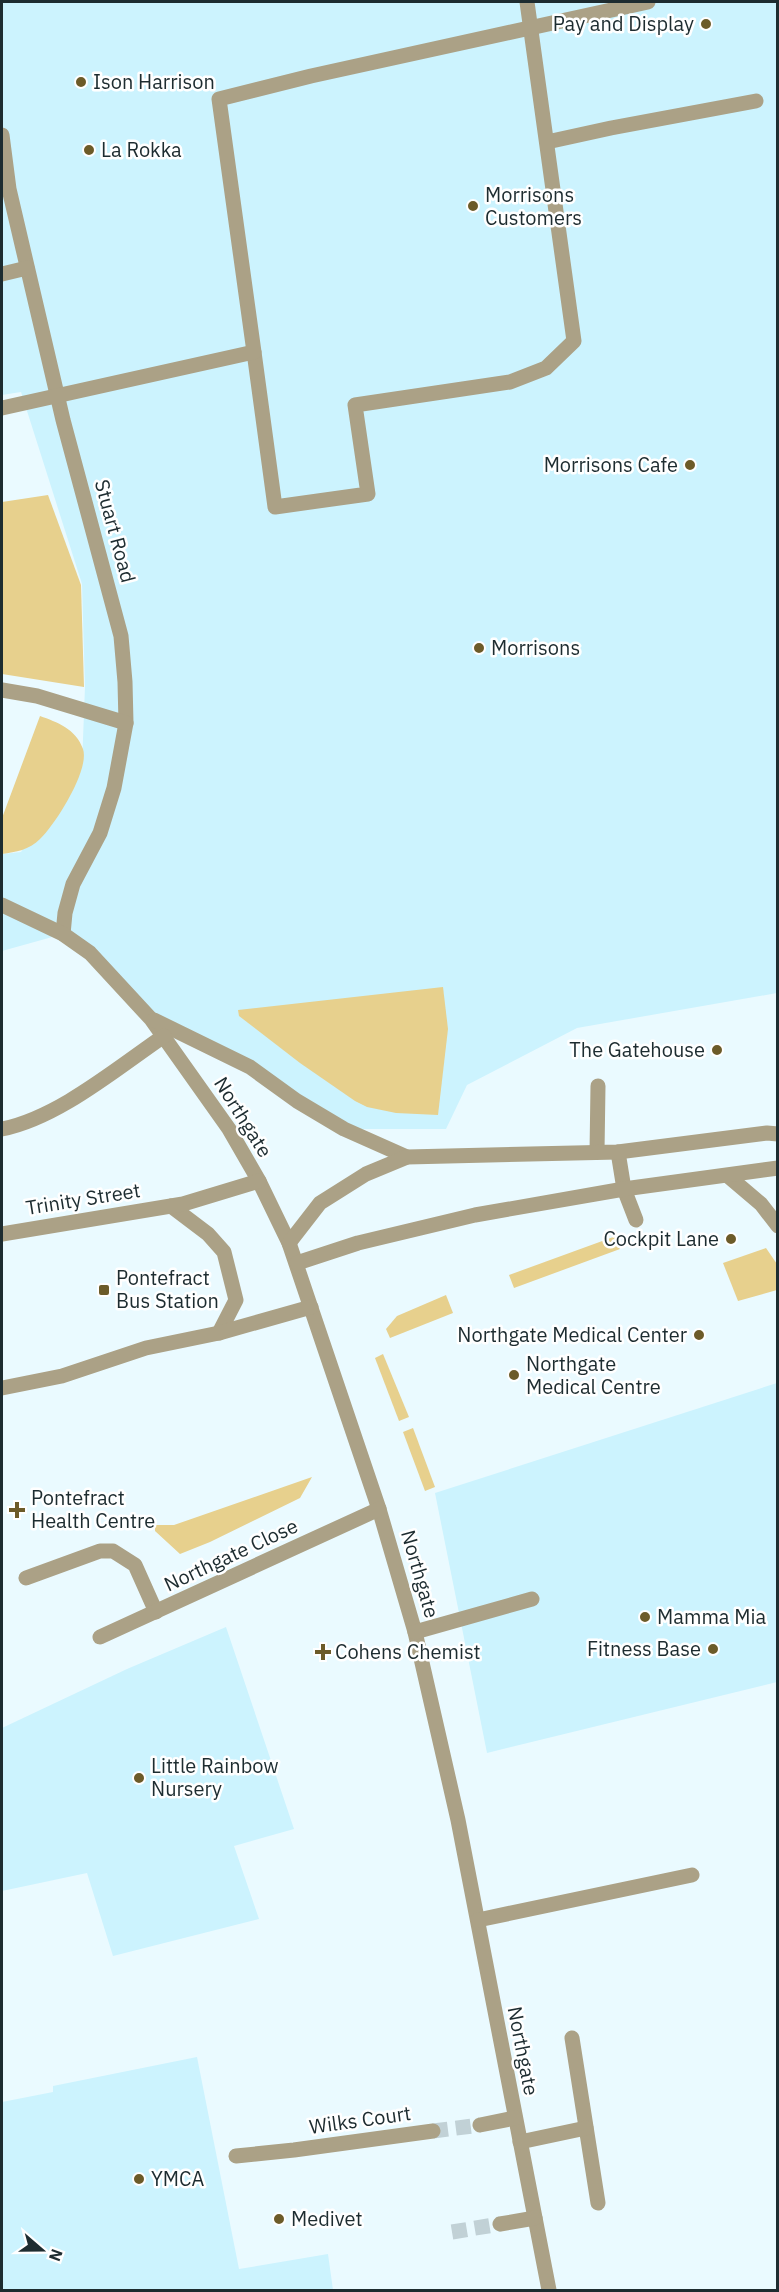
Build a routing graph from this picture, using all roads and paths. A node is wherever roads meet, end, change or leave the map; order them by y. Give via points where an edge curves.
1 (527, 2) edge
2 (648, 2) edge
3 (532, 27) junction
4 (756, 101) dead end
5 (2, 135) edge
6 (547, 142) junction
7 (27, 268) junction
8 (2, 274) edge
9 (254, 352) junction
10 (57, 395) junction
11 (2, 408) edge
12 (2, 690) edge
13 (126, 723) junction
14 (3, 908) edge
15 (63, 934) junction
16 (151, 1019) junction
17 (164, 1036) junction
18 (598, 1086) dead end
19 (2, 1129) edge
20 (777, 1134) edge
21 (597, 1152) junction
22 (618, 1152) junction
23 (407, 1157) junction
24 (777, 1168) edge
25 (728, 1176) junction
26 (259, 1181) junction
27 (624, 1189) junction
28 (171, 1206) junction
29 (636, 1220) dead end
30 (777, 1226) edge
31 (2, 1234) edge
32 (289, 1243) junction
33 (297, 1263) junction
34 (311, 1306) junction
35 (219, 1333) junction
36 (2, 1388) edge
37 (379, 1509) junction
38 (26, 1578) dead end
39 (532, 1599) dead end
40 (156, 1612) junction
41 (415, 1632) junction
42 (100, 1637) dead end
43 (692, 1875) dead end
44 (477, 1920) junction
45 (572, 2038) dead end
46 (515, 2118) junction
47 (480, 2125) tunnel mouth
48 (586, 2127) junction
49 (433, 2131) tunnel mouth
50 (520, 2142) junction
51 (236, 2156) dead end
52 (598, 2203) dead end
53 (535, 2218) junction
54 (500, 2224) tunnel mouth
55 (549, 2290) edge

1 - 3 street
2 - 3 street
3 - 6 street
3 - 9 street via 219,99
4 - 6 street
5 - 7 street, Stuart Road via 9,189
6 - 9 street via 574,341 546,368 510,382 355,405 368,494 276,507
7 - 8 street
7 - 10 street, Stuart Road
9 - 10 street
10 - 11 street
10 - 13 street, Stuart Road via 121,636
12 - 13 street via 37,696
13 - 15 street, Stuart Road via 114,788 100,833 73,884
14 - 15 street, Northgate
15 - 16 street, Northgate via 90,953
16 - 17 street, Northgate
16 - 23 street, Northgate via 250,1067 344,1129
17 - 19 street via 77,1096 17,1126
17 - 26 street, Northgate via 229,1129
18 - 21 street
20 - 22 street
21 - 22 street
21 - 23 street
22 - 27 street
23 - 32 street via 366,1173 320,1203
24 - 25 street
25 - 27 street
25 - 30 street via 761,1204
26 - 28 street, Trinity Street
26 - 32 street, Northgate
27 - 29 street
27 - 33 street via 475,1215 358,1243
28 - 31 street, Trinity Street
28 - 35 street, Trinity Street via 208,1234 224,1252 236,1300
32 - 33 street, Northgate
33 - 34 street, Northgate
34 - 35 street
34 - 37 street, Northgate
35 - 36 street via 146,1348 62,1376
37 - 40 street, Northgate Close
37 - 41 street, Northgate
38 - 40 street via 100,1551 113,1551 135,1565
39 - 41 street
40 - 42 street, Northgate Close
41 - 44 street, Northgate
43 - 44 street
44 - 46 street, Northgate
45 - 48 street
46 - 47 street
46 - 50 street, Northgate
48 - 50 street
48 - 52 street
49 - 51 street, Wilks Court
50 - 53 street, Northgate
53 - 54 street
53 - 55 street, Northgate

